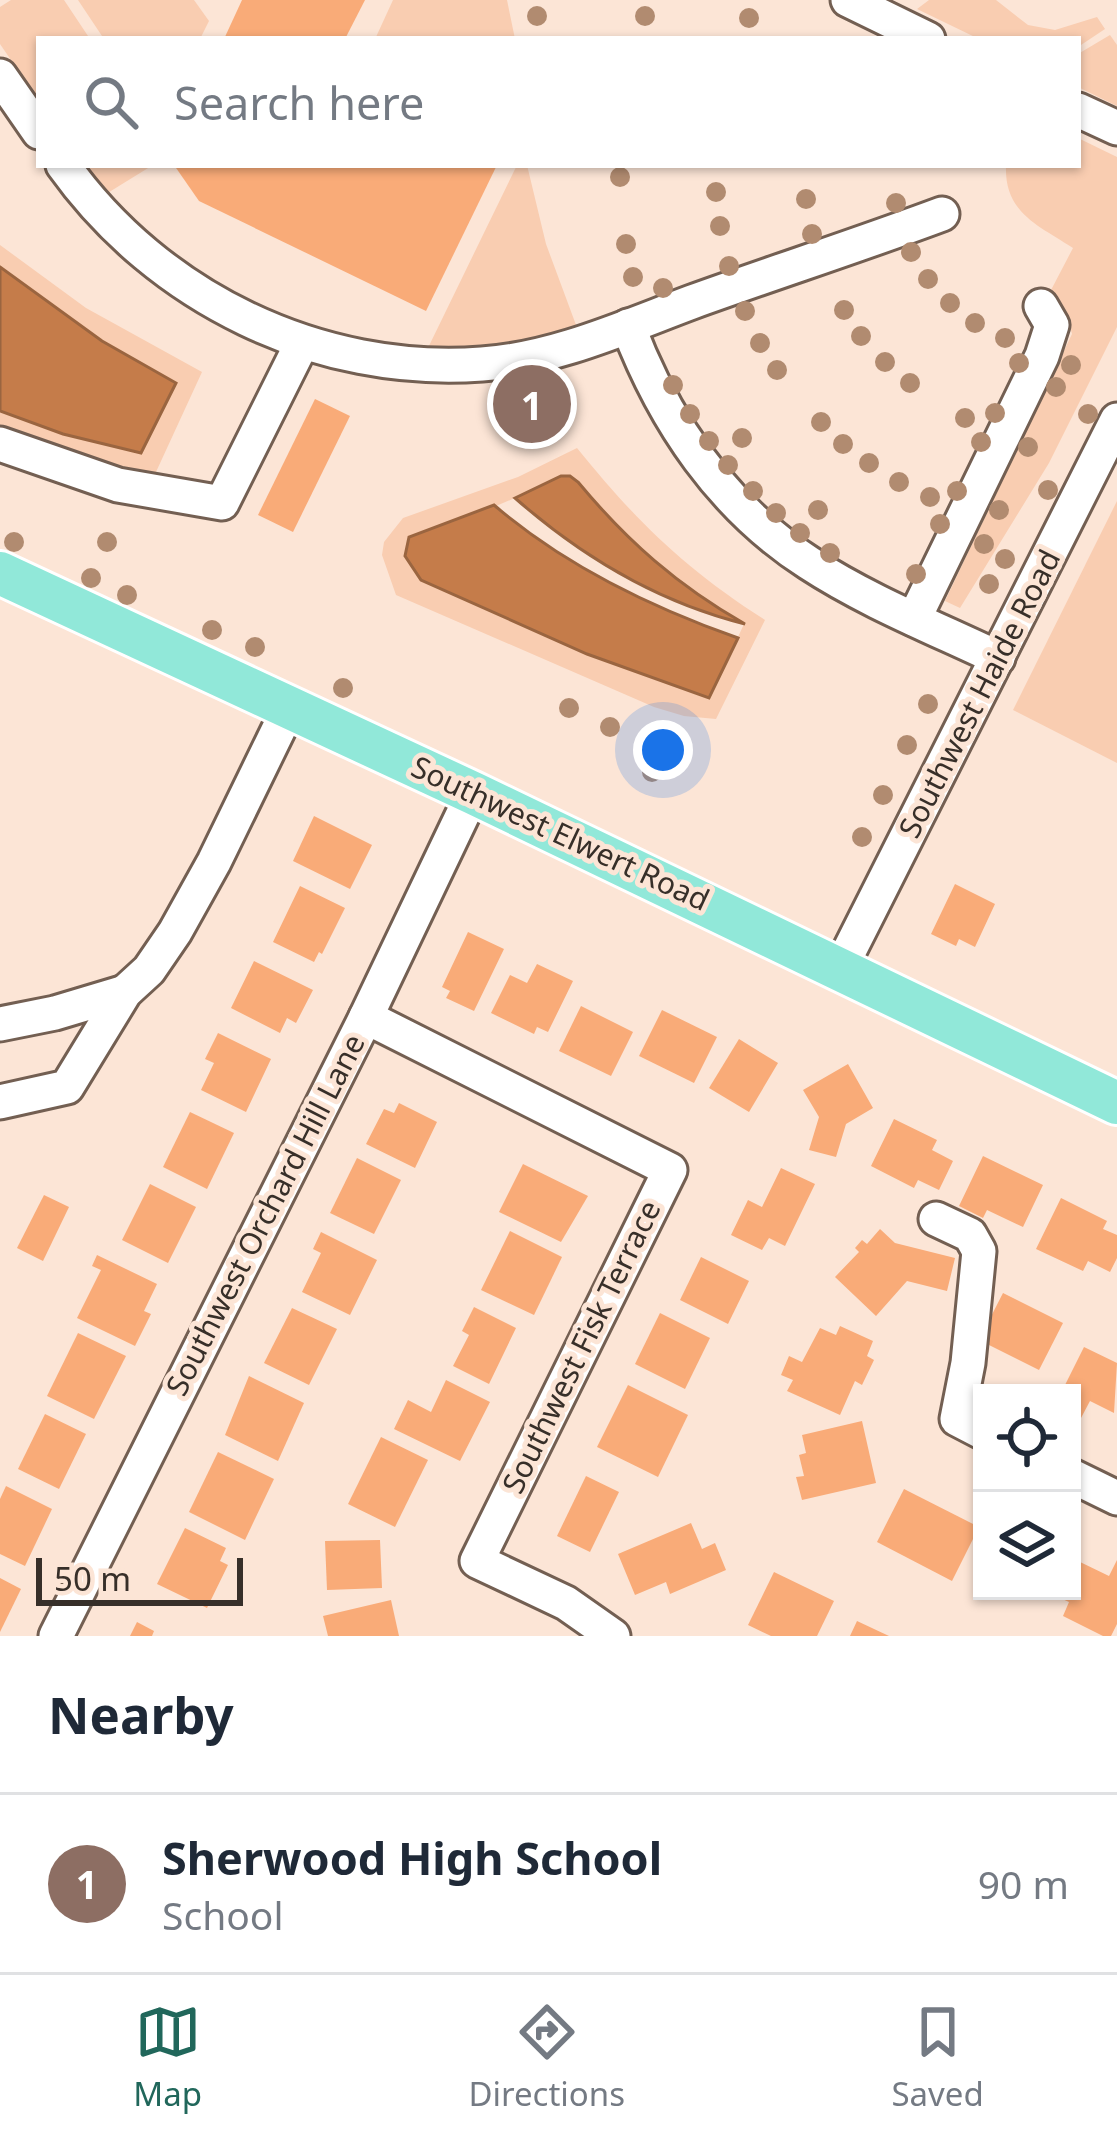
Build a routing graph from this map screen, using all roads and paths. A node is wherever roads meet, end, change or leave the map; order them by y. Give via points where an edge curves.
1 (848, 0) edge
2 (922, 36) edge
3 (0, 76) edge
4 (1081, 111) edge
5 (36, 128) edge
6 (1117, 128) edge
7 (65, 168) edge
8 (942, 214) dead end
9 (1042, 306) dead end
10 (628, 326) junction
11 (302, 343) junction
12 (1117, 420) edge
13 (0, 444) edge
14 (0, 573) edge
15 (914, 619) junction
16 (998, 658) junction
17 (290, 706) junction
18 (473, 793) junction
19 (841, 968) junction
20 (125, 992) junction
21 (366, 1017) junction
22 (0, 1024) edge
23 (0, 1102) edge
24 (1117, 1103) edge
25 (936, 1219) dead end
26 (969, 1426) edge
27 (1081, 1480) edge
28 (1117, 1498) edge
29 (56, 1636) edge
30 (613, 1636) edge

1 - 2 street
3 - 5 street
4 - 6 street
7 - 11 street via 106,219 174,278
8 - 10 street
9 - 15 street via 1052,325 1042,356
10 - 11 street via 485,364 415,364
10 - 15 street via 662,407 723,489 809,563
11 - 13 street via 222,503 104,481
12 - 16 street, Southwest Haide Road
14 - 17 main road, Southwest Elwert Road
15 - 16 street
16 - 19 street, Southwest Haide Road
17 - 18 main road, Southwest Elwert Road
17 - 20 street via 175,932
18 - 19 main road, Southwest Elwert Road
18 - 21 street, Southwest Orchard Hill Lane
19 - 24 main road, Southwest Elwert Road
20 - 22 street
20 - 23 street via 67,1087
21 - 29 street, Southwest Orchard Hill Lane
21 - 30 street, Southwest Fisk Terrace via 670,1170 477,1561 566,1603
25 - 26 street via 970,1235 979,1251
27 - 28 street

